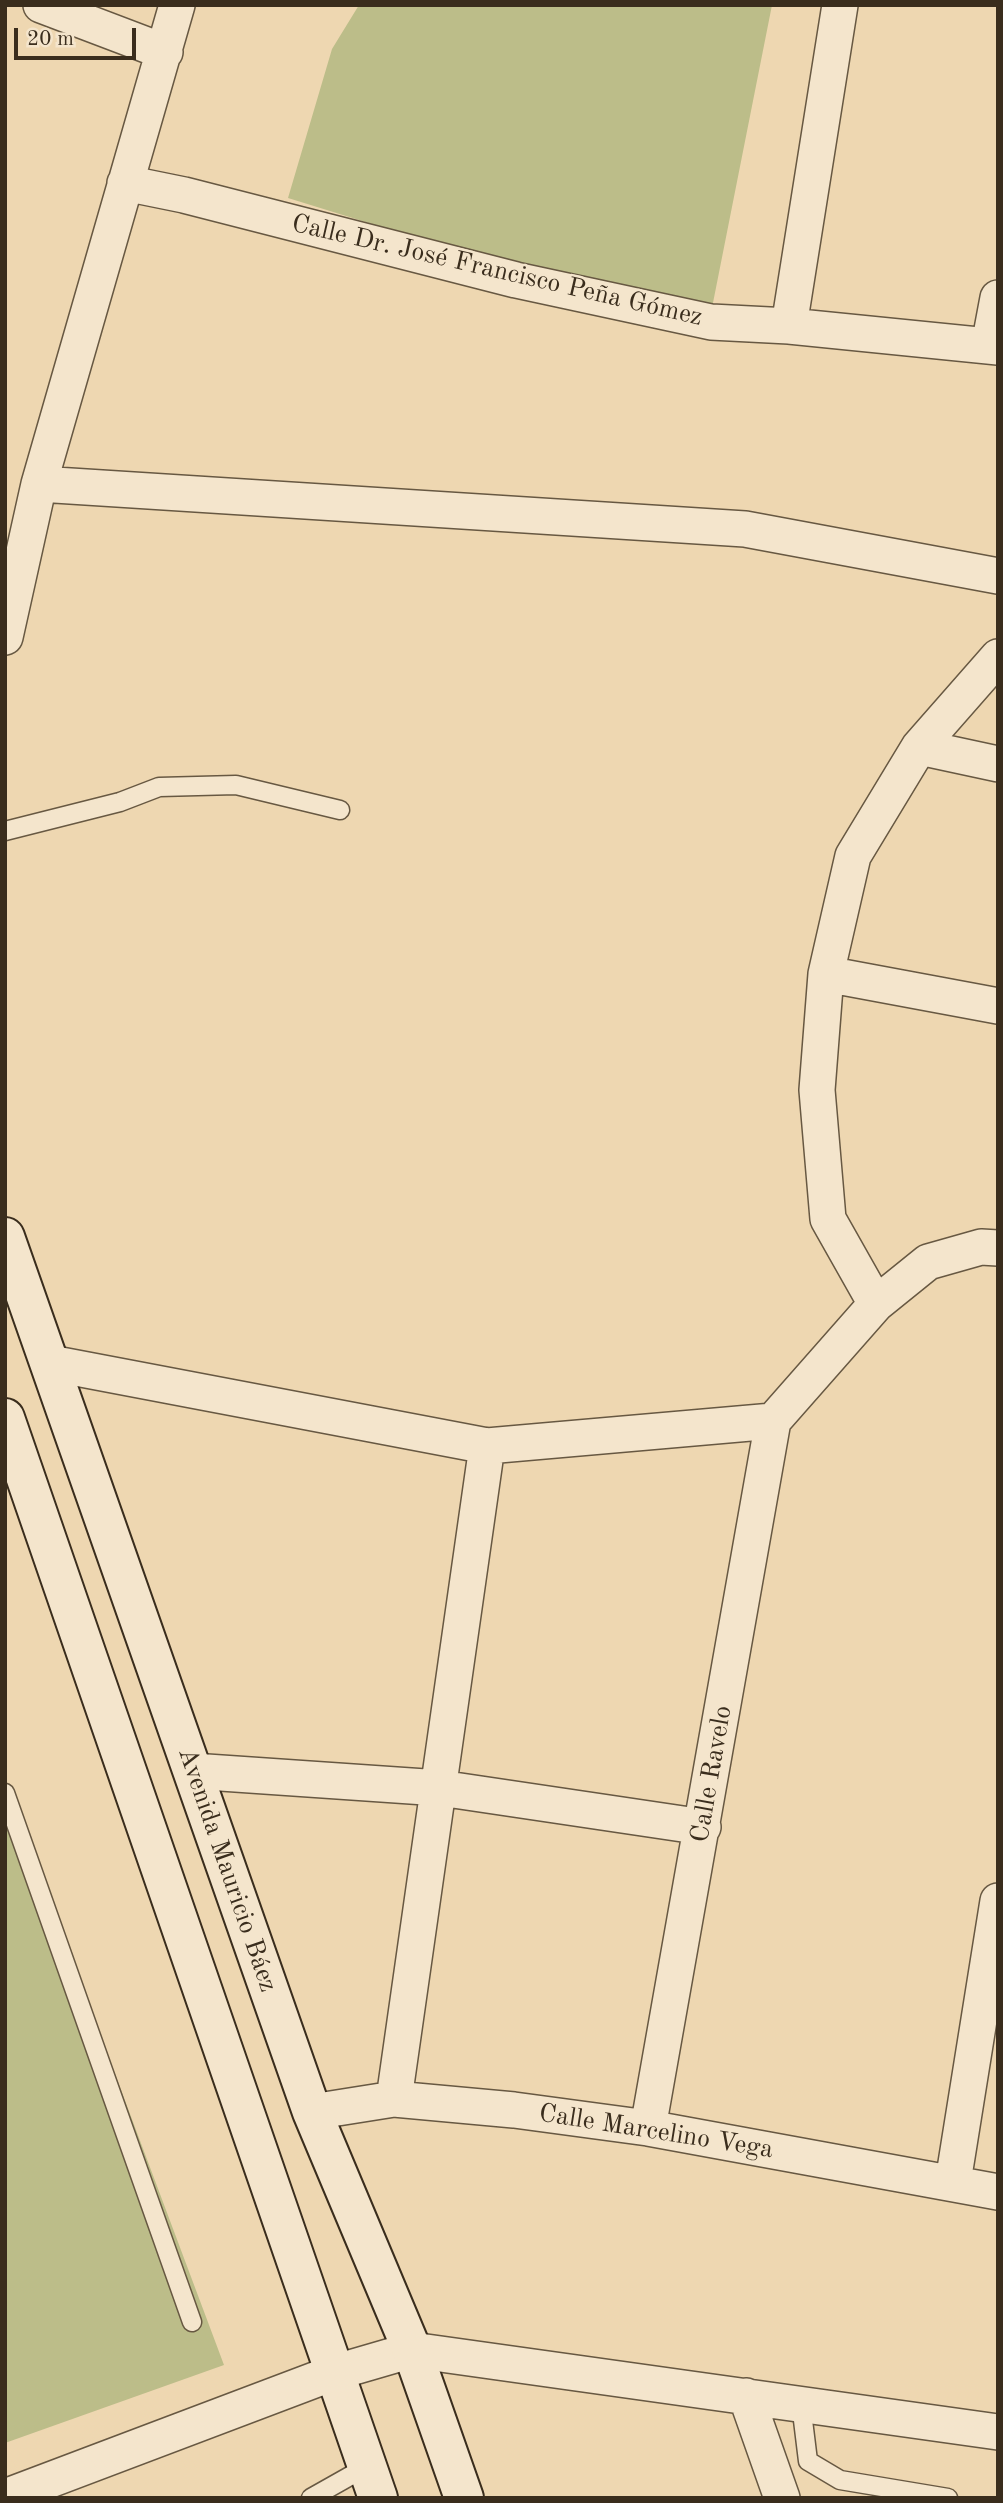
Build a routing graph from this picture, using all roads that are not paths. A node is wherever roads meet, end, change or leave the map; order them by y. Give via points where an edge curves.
1 (41, 5) edge
2 (177, 5) edge
3 (840, 5) edge
4 (165, 52) junction
5 (125, 183) junction
6 (998, 298) edge
7 (789, 326) junction
8 (993, 346) edge
9 (39, 484) junction
10 (998, 576) edge
11 (5, 637) edge
12 (998, 657) edge
13 (919, 747) junction
14 (998, 764) edge
15 (340, 810) dead end
16 (5, 831) edge
17 (825, 974) junction
18 (998, 1006) edge
19 (5, 1237) edge
20 (998, 1248) edge
21 (876, 1304) junction
22 (50, 1363) junction
23 (5, 1418) edge
24 (773, 1421) junction
25 (487, 1446) junction
26 (192, 1771) junction
27 (440, 1788) junction
28 (5, 1793) edge
29 (703, 1828) junction
30 (998, 1901) edge
31 (394, 2099) junction
32 (312, 2112) junction
33 (648, 2128) junction
34 (953, 2182) junction
35 (998, 2192) edge
36 (192, 2322) dead end
37 (412, 2350) junction
38 (333, 2372) junction
39 (747, 2396) junction
40 (801, 2404) junction
41 (998, 2432) edge
42 (372, 2482) edge
43 (5, 2497) edge
44 (315, 2497) edge
45 (464, 2498) edge
46 (782, 2498) edge
47 (948, 2498) edge

1 - 4 street
2 - 4 street
3 - 7 street
4 - 5 street
5 - 7 street, Calle Dr. José Francisco Peña Gómez via 516,280 711,322
5 - 9 street
6 - 8 street
7 - 8 street, Calle Dr. José Francisco Peña Gómez
9 - 10 street via 745,529
9 - 11 street
12 - 13 street
13 - 14 street
13 - 17 street via 853,856
15 - 16 lane via 236,785 159,787 120,802
17 - 18 street
17 - 21 street via 817,1090 828,1219
19 - 22 main road, Avenida Mauricio Báez
20 - 21 street via 981,1247 928,1262
21 - 24 street
22 - 25 street
22 - 26 main road, Avenida Mauricio Báez
23 - 38 main road
24 - 25 street
24 - 29 street, Calle Ravelo
25 - 27 street
26 - 27 street
26 - 32 main road, Avenida Mauricio Báez
27 - 29 street
27 - 31 street
28 - 36 lane
29 - 33 street, Calle Ravelo
30 - 34 street
31 - 32 street, Calle Marcelino Vega
31 - 33 street, Calle Marcelino Vega
32 - 37 main road, Avenida Mauricio Báez
33 - 34 street, Calle Marcelino Vega
34 - 35 street, Calle Marcelino Vega
37 - 38 street
37 - 39 street
37 - 45 main road, Avenida Mauricio Báez
38 - 42 main road
38 - 43 street
39 - 40 street
39 - 46 street
40 - 41 street
40 - 47 lane via 808,2461 840,2480
42 - 44 lane

